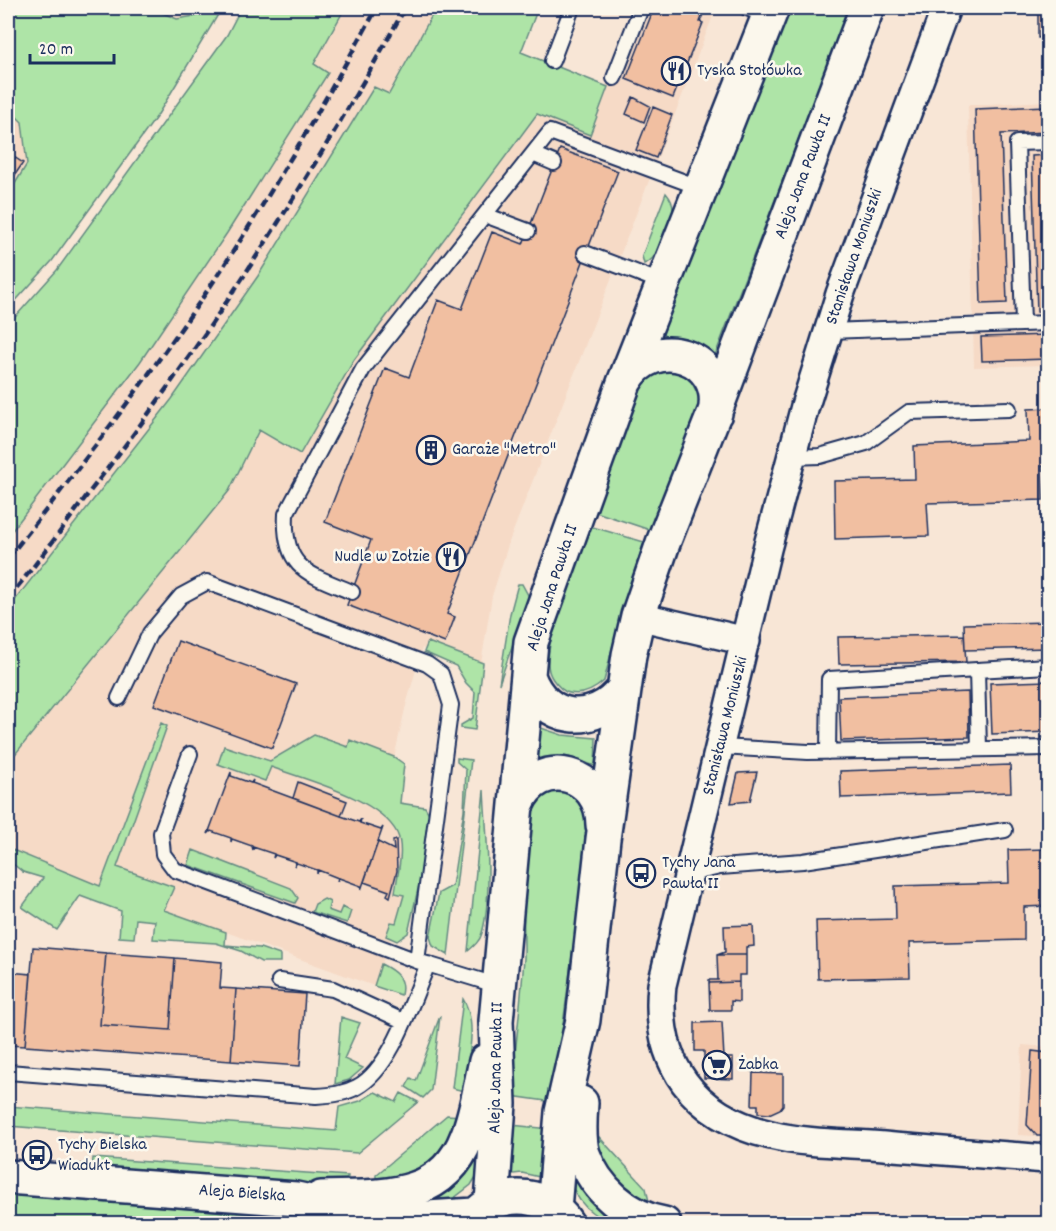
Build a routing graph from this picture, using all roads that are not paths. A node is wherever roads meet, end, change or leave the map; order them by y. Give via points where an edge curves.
1 (572, 8) edge
2 (641, 8) edge
3 (867, 8) edge
4 (946, 8) edge
5 (762, 10) edge
6 (552, 61) dead end
7 (614, 78) dead end
8 (1048, 142) edge
9 (533, 154) junction
10 (554, 163) dead end
11 (702, 188) junction
12 (485, 215) junction
13 (528, 231) dead end
14 (585, 253) dead end
15 (664, 283) junction
16 (1023, 323) junction
17 (1048, 323) edge
18 (829, 331) junction
19 (624, 383) junction
20 (1009, 409) dead end
21 (714, 414) junction
22 (792, 457) junction
23 (352, 592) dead end
24 (638, 616) junction
25 (746, 641) junction
26 (1048, 666) edge
27 (977, 670) junction
28 (528, 676) junction
29 (624, 689) junction
30 (119, 698) dead end
31 (721, 747) junction
32 (1048, 748) edge
33 (979, 749) junction
34 (828, 752) junction
35 (190, 754) dead end
36 (517, 804) junction
37 (1005, 830) dead end
38 (603, 839) junction
39 (690, 874) junction
40 (423, 963) junction
41 (279, 981) dead end
42 (499, 986) junction
43 (583, 1020) junction
44 (403, 1021) junction
45 (496, 1021) junction
46 (8, 1072) edge
47 (1048, 1159) edge
48 (8, 1177) edge
49 (296, 1199) junction
50 (478, 1213) edge
51 (561, 1216) edge
52 (664, 1224) edge

1 - 6 lane
2 - 7 lane
3 - 21 street, Aleja Jana Pawła II
4 - 18 street, Stanisława Moniuszki
5 - 11 street, Aleja Jana Pawła II
8 - 16 lane via 1017,143
9 - 10 lane
9 - 11 lane via 550,132
9 - 12 lane
11 - 15 street, Aleja Jana Pawła II
12 - 13 lane
12 - 23 lane via 363,369 286,513 291,550 306,574
14 - 15 lane
15 - 19 street, Aleja Jana Pawła II
16 - 17 lane
16 - 18 lane
18 - 22 street, Stanisława Moniuszki
19 - 21 street via 636,367 652,356 685,356 710,377 716,395
19 - 28 street, Aleja Jana Pawła II via 531,642
20 - 22 lane via 909,412 866,443 820,456
21 - 24 street, Aleja Jana Pawła II
22 - 25 street, Stanisława Moniuszki
24 - 25 street
24 - 29 street, Aleja Jana Pawła II
25 - 31 street, Stanisława Moniuszki
26 - 27 lane
27 - 33 lane
27 - 34 lane via 829,679
28 - 29 street via 538,696 548,705 573,715 600,711
28 - 36 street, Aleja Jana Pawła II
29 - 38 street, Aleja Jana Pawła II
30 - 40 lane via 150,633 181,596 207,582 427,664 441,674 451,705
31 - 34 lane
31 - 39 street, Stanisława Moniuszki
32 - 33 lane
33 - 34 lane
35 - 40 lane via 161,832 163,854 175,870
36 - 38 street via 526,787 540,777 574,777 591,788 600,800
36 - 42 street, Aleja Jana Pawła II
37 - 39 lane
38 - 43 street, Aleja Jana Pawła II
39 - 47 street, Stanisława Moniuszki via 662,985 661,1029 675,1069 707,1105 738,1125 794,1139
40 - 42 lane
40 - 44 lane
41 - 44 lane via 333,988
42 - 45 street, Aleja Jana Pawła II
43 - 51 street, Aleja Jana Pawła II via 562,1112
43 - 52 street via 582,1152 598,1186 628,1209
44 - 46 lane via 378,1071 356,1088 339,1094 316,1096
45 - 49 street via 468,1137 457,1159 440,1177 412,1192 386,1196
45 - 50 street, Aleja Jana Pawła II via 499,1104
48 - 49 street, Aleja Bielska
49 - 50 street, Aleja Bielska via 368,1214 428,1218
50 - 51 street, Aleja Bielska via 507,1197 524,1196 540,1200

